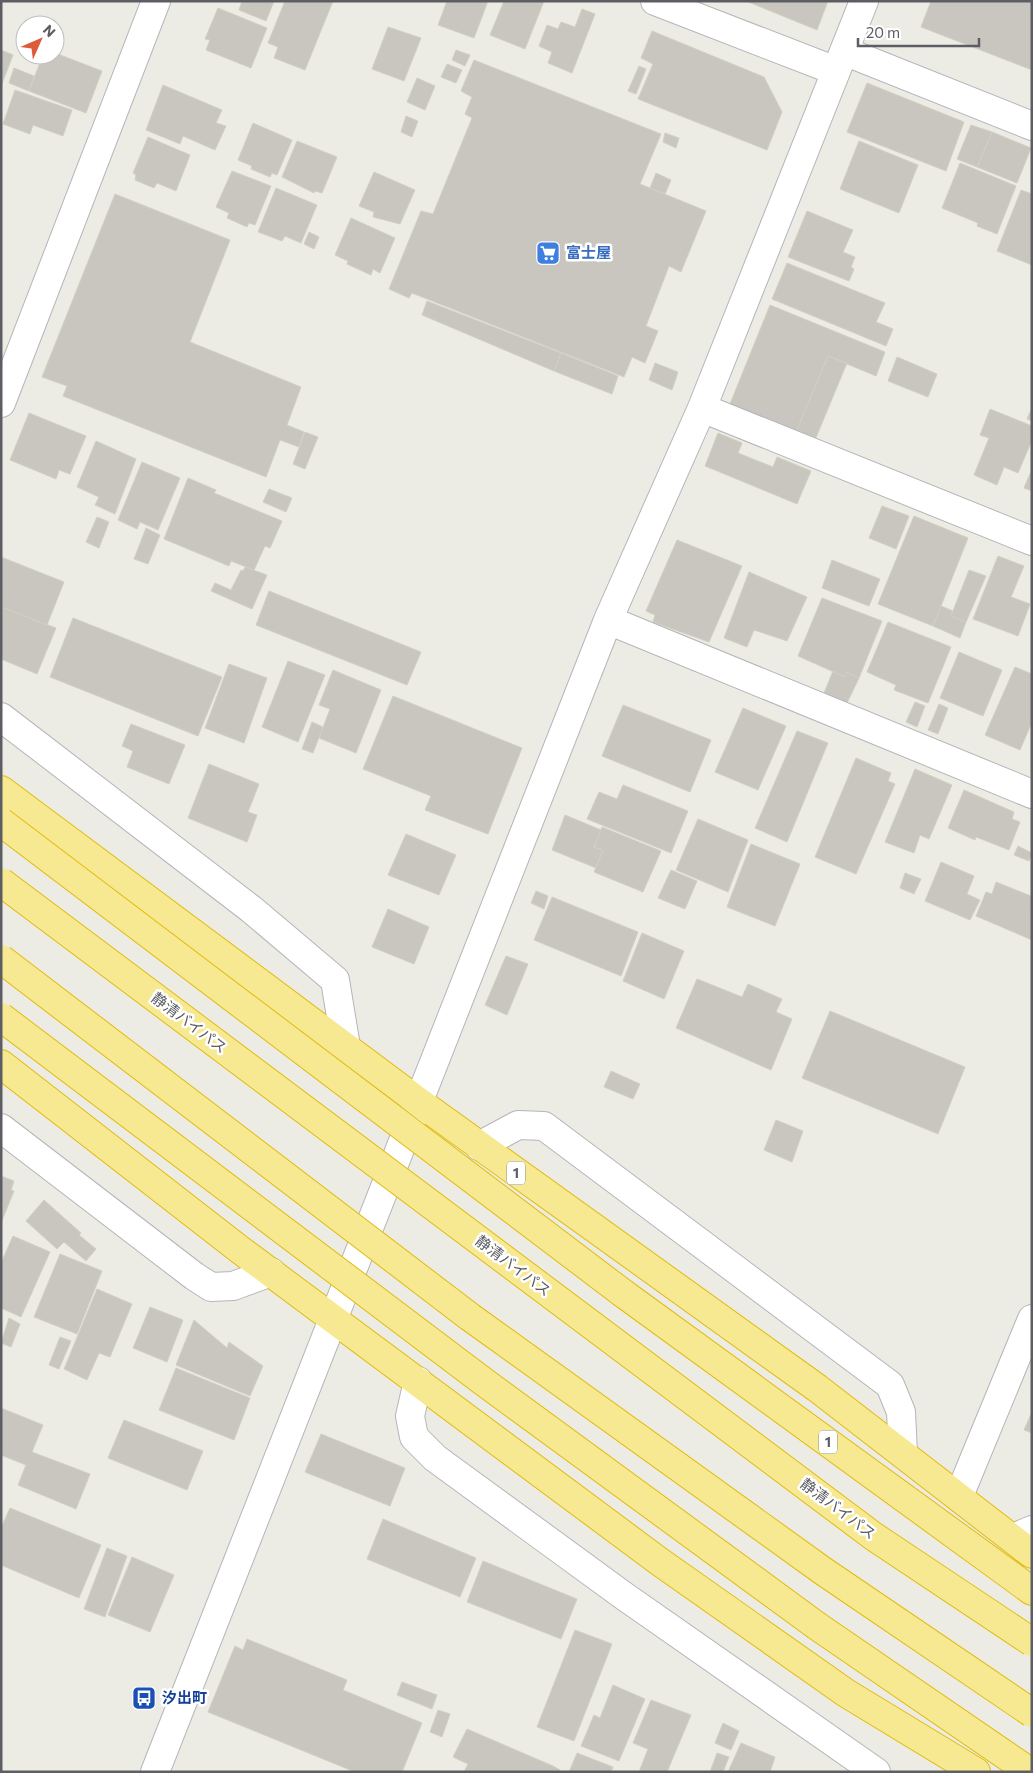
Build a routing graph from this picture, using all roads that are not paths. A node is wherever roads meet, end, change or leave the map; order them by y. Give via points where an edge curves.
1 (156, 1) edge
2 (655, 1) edge
3 (864, 1) edge
4 (840, 61) junction
5 (1032, 126) edge
6 (1, 403) edge
7 (702, 408) junction
8 (1032, 541) edge
9 (608, 620) junction
10 (1, 717) edge
11 (1, 790) edge
12 (1032, 794) edge
13 (1, 822) edge
14 (1, 882) edge
15 (1, 958) edge
16 (1, 1017) edge
17 (346, 1047) junction
18 (1, 1064) edge
19 (419, 1102) junction
20 (1, 1128) edge
21 (479, 1146) junction
22 (271, 1272) junction
23 (1032, 1319) edge
24 (334, 1320) junction
25 (418, 1381) junction
26 (903, 1453) junction
27 (959, 1496) junction
28 (1025, 1541) edge
29 (1032, 1591) edge
30 (1032, 1642) edge
31 (1032, 1713) edge
32 (867, 1769) edge
33 (154, 1772) edge
34 (976, 1772) edge
35 (1030, 1772) edge

1 - 6 street
2 - 4 street
3 - 4 street
4 - 5 street
4 - 7 street
7 - 8 street
7 - 9 street
9 - 12 street
9 - 19 street
10 - 17 street via 251,909 335,980
11 - 17 highway, 1
13 - 29 highway, 1, bridge via 624,1294
14 - 30 highway, 静清バイパス, bridge via 873,1536
15 - 31 highway, bridge via 470,1317 823,1571
16 - 35 highway, bridge via 484,1382 817,1626
17 - 19 highway, 1
18 - 22 highway
19 - 21 highway, 1
19 - 24 street
20 - 22 street via 211,1287 234,1286
21 - 26 highway, 1
21 - 26 street via 518,1125 544,1126 890,1385 901,1412
22 - 24 highway
23 - 27 street
24 - 25 highway
24 - 33 street
25 - 32 street via 410,1416 414,1437 435,1458
25 - 34 highway via 660,1562 846,1693
26 - 27 highway, 1
27 - 28 highway, 1

